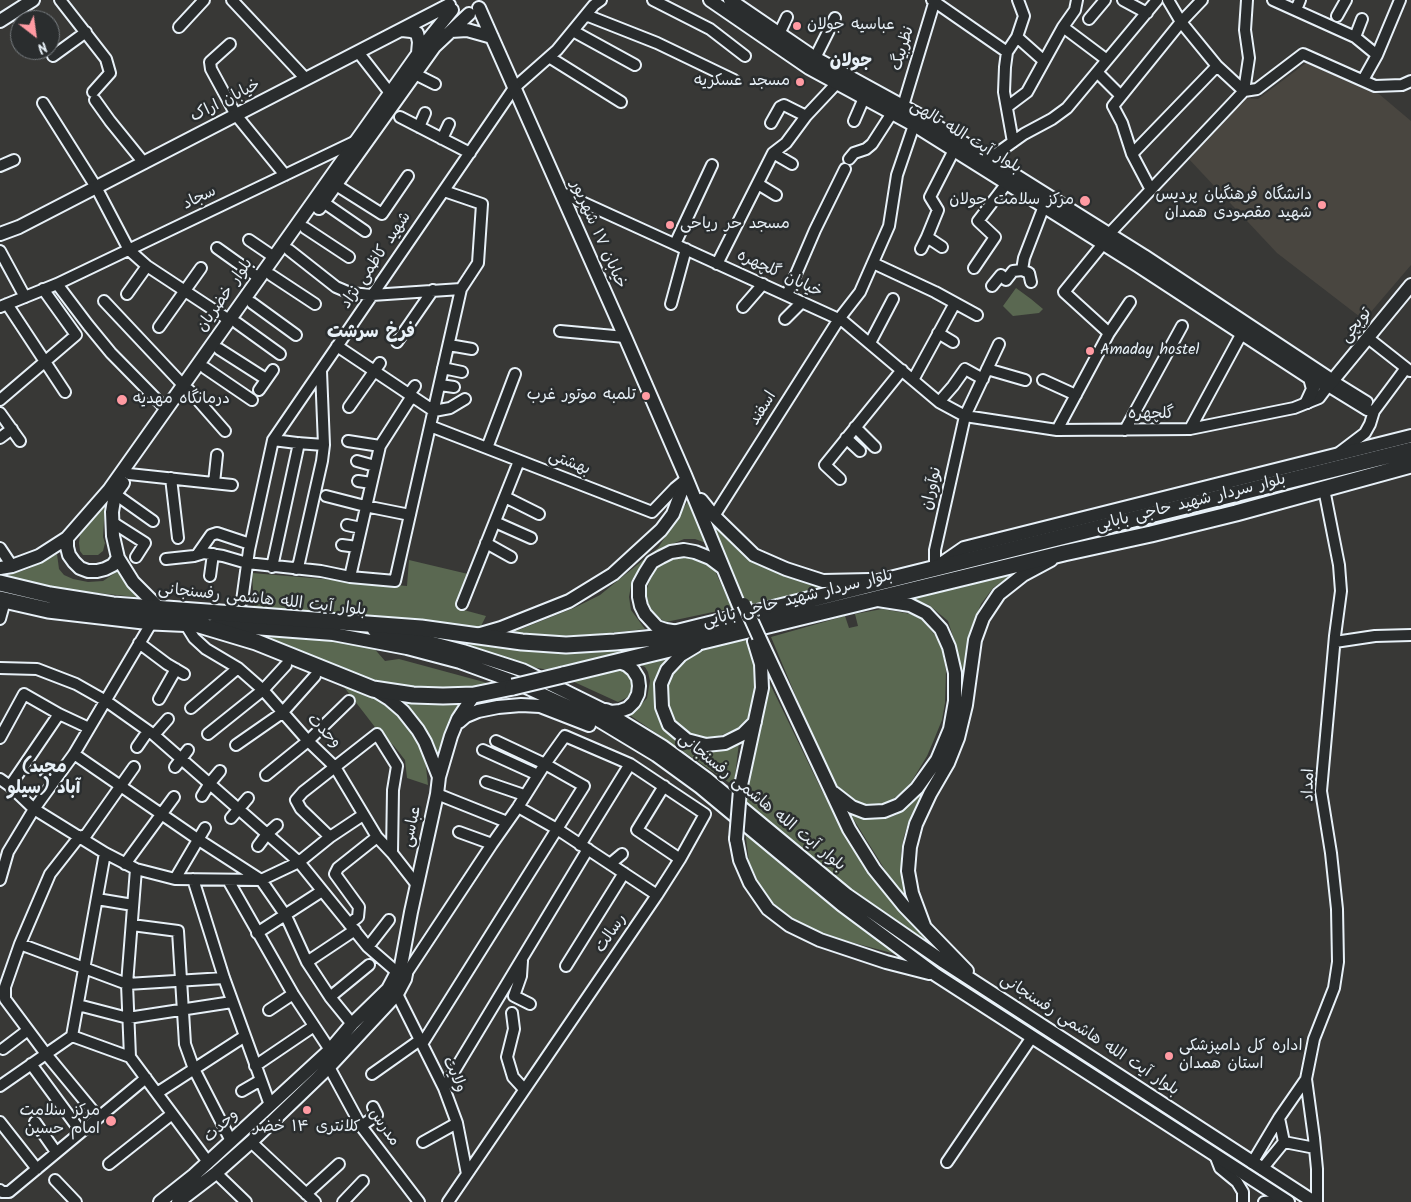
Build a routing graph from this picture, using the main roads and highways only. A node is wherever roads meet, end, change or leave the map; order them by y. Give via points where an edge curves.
1 (33, 0) edge
2 (710, 0) edge
3 (730, 0) edge
4 (449, 5) edge
5 (477, 7) edge
6 (0, 21) edge
7 (402, 30) junction
8 (451, 31) junction
9 (492, 38) junction
10 (418, 53) junction
11 (812, 63) junction
12 (897, 109) junction
13 (986, 163) junction
14 (19, 228) junction
15 (0, 234) edge
16 (1106, 239) junction
17 (0, 241) edge
18 (265, 276) junction
19 (1411, 286) edge
20 (233, 322) junction
21 (1310, 378) junction
22 (1330, 384) junction
23 (186, 387) junction
24 (1308, 402) road end
25 (1411, 436) edge
26 (1411, 450) edge
27 (1411, 465) edge
28 (686, 477) junction
29 (701, 500) junction
30 (1129, 513) junction
31 (1148, 515) junction
32 (1151, 534) junction
33 (68, 538) junction
34 (1064, 553) junction
35 (118, 558) junction
36 (6, 567) edge
37 (723, 568) junction
38 (898, 578) junction
39 (0, 583) edge
40 (876, 599) junction
41 (3, 600) edge
42 (742, 605) junction
43 (156, 615) junction
44 (333, 622) junction
45 (190, 623) junction
46 (678, 632) junction
47 (474, 636) junction
48 (756, 637) junction
49 (703, 641) junction
50 (619, 662) junction
51 (374, 689) junction
52 (474, 695) junction
53 (603, 710) junction
54 (755, 722) junction
55 (455, 726) junction
56 (637, 744) junction
57 (439, 777) junction
58 (830, 789) junction
59 (925, 928) junction
60 (936, 975) junction
61 (984, 989) junction
62 (392, 994) junction
63 (1039, 1024) junction
64 (1032, 1037) junction
65 (1257, 1166) junction
66 (1250, 1178) junction
67 (1286, 1201) edge
68 (160, 1202) edge
69 (178, 1202) edge
70 (1316, 1202) edge

1 - 6 main road
2 - 11 main road, بلوار آیت الله تالهی
3 - 11 main road, بلوار آیت الله تالهی via 779,34
4 - 5 main road via 463,14
4 - 7 main road, خیابان اراک
4 - 10 main road, بلوار خضریان
5 - 8 main road, بلوار خضریان
5 - 9 main road, خیابان ۱۷ شهریور
7 - 10 main road via 417,33 420,42
7 - 14 main road, خیابان اراک
8 - 9 main road via 467,30
8 - 18 main road, بلوار خضریان via 434,47 289,250
9 - 28 main road, خیابان ۱۷ شهریور
10 - 18 main road, بلوار خضریان via 274,257
11 - 12 main road, بلوار آیت الله تالهی
11 - 12 main road, بلوار آیت الله تالهی via 837,83 864,98
12 - 13 main road, بلوار آیت الله تالهی
12 - 13 main road, بلوار آیت الله تالهی via 914,125 954,150
13 - 16 main road, بلوار آیت الله تالهی
13 - 16 main road, بلوار آیت الله تالهی via 1007,183
14 - 15 main road, خیابان اراک
14 - 17 main road, خیابان اراک
16 - 21 main road, بلوار آیت الله تالهی
16 - 22 main road, بلوار آیت الله تالهی
18 - 20 main road, بلوار خضریان
18 - 20 main road, بلوار خضریان via 252,302
19 - 22 main road, توپچی
20 - 23 main road, بلوار خضریان
20 - 23 main road, بلوار خضریان via 219,349
21 - 22 main road, بلوار آیت الله تالهی
21 - 24 main road via 1313,389
23 - 33 main road, بلوار خضریان via 166,409 109,490
23 - 35 main road, بلوار خضریان via 115,494 112,522
25 - 30 main road
26 - 31 highway, بلوار سردار شهید حاجی بابایی
27 - 32 highway, بلوار سردار شهید حاجی بابایی
28 - 29 main road
28 - 37 main road
28 - 47 main road via 673,514 661,530 613,574 569,601
29 - 38 main road via 754,556 786,569 823,581
29 - 42 main road
30 - 31 highway, بلوار سردار شهید حاجی بابایی
30 - 38 highway, بلوار سردار شهید حاجی بابایی
31 - 32 highway
32 - 34 highway, بلوار سردار شهید حاجی بابایی
33 - 35 main road via 69,555 80,568 97,572 105,570
33 - 36 main road, بلوار خضریان via 39,556
34 - 40 highway, بلوار سردار شهید حاجی بابایی
34 - 59 main road via 1023,575 1000,594 983,618 975,640 958,738 916,824 910,847 908,871 912,893
35 - 43 main road, بلوار خضریان
37 - 42 main road
37 - 46 main road via 710,558 684,550 671,552 652,562 639,584 641,606 657,627
38 - 46 highway, بلوار سردار شهید حاجی بابایی
39 - 43 highway, بلوار آیت الله هاشمی رفسنجانی via 50,596
40 - 49 highway, بلوار سردار شهید حاجی بابایی
40 - 58 main road via 910,605 926,613 941,628 950,647 955,673 950,730 938,760 899,805 884,811 865,812 852,807
41 - 43 highway, بلوار آیت الله هاشمی رفسنجانی via 48,610
42 - 48 main road, bridge
43 - 44 highway, بلوار آیت الله هاشمی رفسنجانی
43 - 45 highway, بلوار آیت الله هاشمی رفسنجانی
44 - 47 highway, بلوار سردار شهید حاجی بابایی via 421,628
44 - 53 main road, بلوار آیت الله هاشمی رفسنجانی via 463,650 522,670
45 - 51 highway, بلوار سردار شهید حاجی بابایی via 256,642
45 - 56 main road, بلوار آیت الله هاشمی رفسنجانی via 333,634 460,662 516,682 598,720
46 - 47 highway, بلوار سردار شهید حاجی بابایی via 645,639 566,645
48 - 54 main road via 762,688
48 - 58 main road
49 - 50 highway, بلوار سردار شهید حاجی بابایی
49 - 54 main road via 681,655 667,670 661,684 662,707 669,725 687,740 706,746 725,743 743,734
50 - 52 highway, بلوار سردار شهید حاجی بابایی, bridge
50 - 53 main road via 633,670 638,678 638,694 628,708 612,712
51 - 52 highway, بلوار سردار شهید حاجی بابایی via 413,695
51 - 57 main road via 403,711 418,730
52 - 55 main road, عباسی
53 - 61 main road, بلوار آیت الله هاشمی رفسنجانی via 708,778 848,895
54 - 60 main road, bridge via 740,790 736,839 740,860 750,883 768,909 789,925 820,940
55 - 56 main road via 478,711 521,705 540,706
55 - 57 main road, عباسی
56 - 60 main road, بلوار آیت الله هاشمی رفسنجانی via 700,787 842,906
57 - 62 main road, عباسی via 402,973
58 - 59 main road via 849,829 874,869
59 - 61 main road
60 - 64 main road, بلوار آیت الله هاشمی رفسنجانی
61 - 63 main road, بلوار آیت الله هاشمی رفسنجانی
62 - 68 main road, وحدت via 352,1024 330,1050
62 - 69 main road, وحدت via 329,1067 251,1142
63 - 64 main road
63 - 65 main road, بلوار آیت الله هاشمی رفسنجانی
64 - 66 main road, بلوار آیت الله هاشمی رفسنجانی
65 - 66 main road
65 - 70 main road, بلوار آیت الله هاشمی رفسنجانی
66 - 67 main road, بلوار آیت الله هاشمی رفسنجانی

